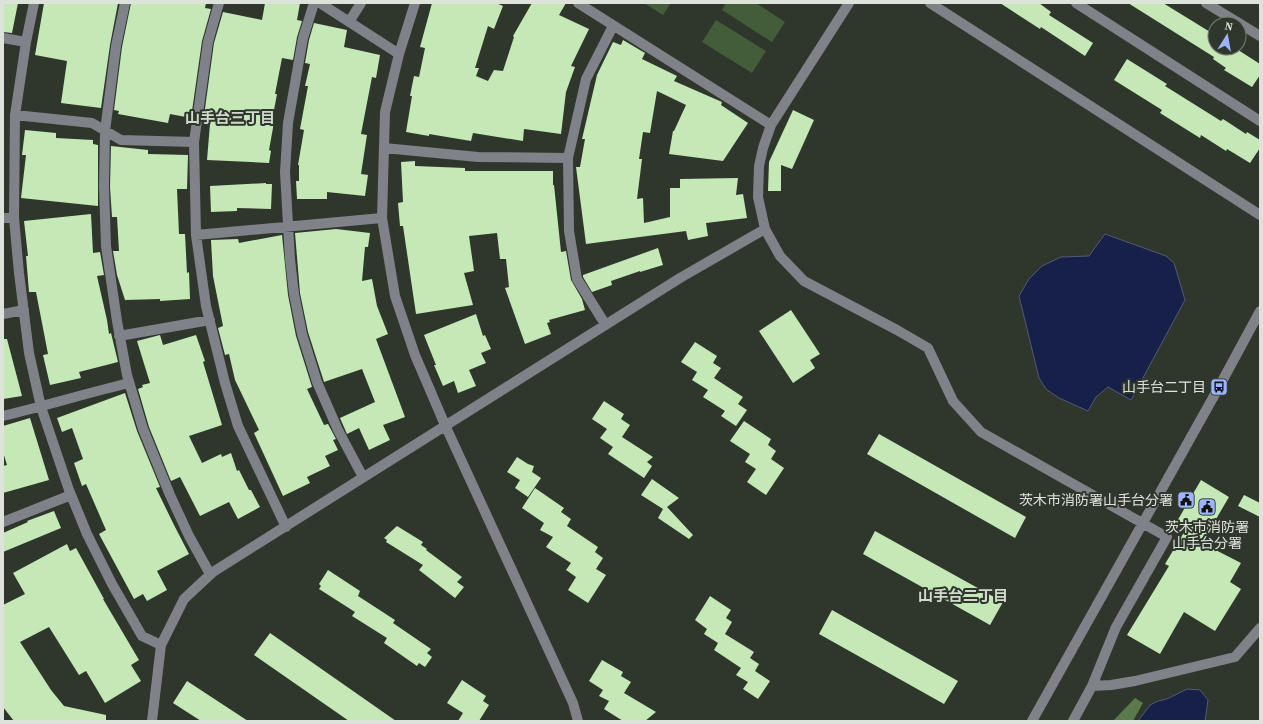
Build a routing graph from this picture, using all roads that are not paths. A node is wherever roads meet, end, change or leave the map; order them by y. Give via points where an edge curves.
1 (34, 3) edge
2 (125, 3) edge
3 (220, 3) edge
4 (314, 3) edge
5 (320, 3) edge
6 (361, 3) edge
7 (415, 3) edge
8 (578, 3) edge
9 (849, 3) edge
10 (930, 3) edge
11 (1076, 3) edge
12 (1206, 3) edge
13 (349, 22) junction
14 (613, 26) junction
15 (1260, 36) edge
16 (3, 38) edge
17 (26, 42) junction
18 (399, 54) junction
19 (14, 115) junction
20 (1260, 121) edge
21 (771, 125) junction
22 (104, 131) junction
23 (194, 142) junction
24 (384, 148) junction
25 (568, 158) junction
26 (1260, 215) edge
27 (3, 218) edge
28 (14, 218) junction
29 (382, 218) junction
30 (288, 226) junction
31 (765, 229) junction
32 (196, 235) junction
33 (24, 310) junction
34 (1260, 311) edge
35 (3, 314) edge
36 (210, 320) junction
37 (605, 324) junction
38 (119, 336) junction
39 (129, 383) junction
40 (40, 407) junction
41 (3, 416) edge
42 (445, 426) junction
43 (363, 477) junction
44 (71, 495) junction
45 (3, 522) edge
46 (1143, 523) junction
47 (286, 527) junction
48 (210, 574) junction
49 (1260, 628) edge
50 (161, 645) junction
51 (1092, 686) junction
52 (152, 721) edge
53 (578, 721) edge
54 (1032, 721) edge
55 (1072, 721) edge

1 - 17 street
2 - 22 street
3 - 23 street via 208,42
4 - 30 street via 303,38 288,123 285,172
5 - 13 street
6 - 13 street
7 - 18 street
8 - 14 street
9 - 21 street
10 - 26 street
11 - 20 street
12 - 15 street
13 - 18 street
14 - 21 street
14 - 25 street via 586,78
16 - 17 street
17 - 19 street
18 - 24 street via 386,112
19 - 22 street via 92,123
19 - 28 street
21 - 31 street via 759,166 758,197
22 - 23 street via 120,140
22 - 38 street via 106,246
23 - 32 street
24 - 25 street via 478,156
24 - 29 street
25 - 37 street via 569,231 577,279
27 - 28 street
28 - 33 street
29 - 30 street
29 - 42 street via 395,296 415,355
30 - 32 street
30 - 43 street via 294,294 302,334 317,382 338,430
31 - 37 street
31 - 46 street via 780,256 804,281 928,348 953,401 981,432
32 - 36 street
33 - 35 street
33 - 40 street via 29,353
34 - 46 street
36 - 38 street
36 - 47 street via 238,426
37 - 42 street
38 - 39 street
39 - 40 street
39 - 48 street via 143,428 170,495
40 - 41 street
40 - 44 street
42 - 43 street
42 - 53 street via 573,703
43 - 47 street
44 - 45 street
44 - 50 street via 112,584 142,636
46 - 51 street via 1167,537 1116,627
46 - 54 street
47 - 48 street
48 - 50 street via 184,599
49 - 51 street via 1235,657 1135,681
50 - 52 street
51 - 55 street

